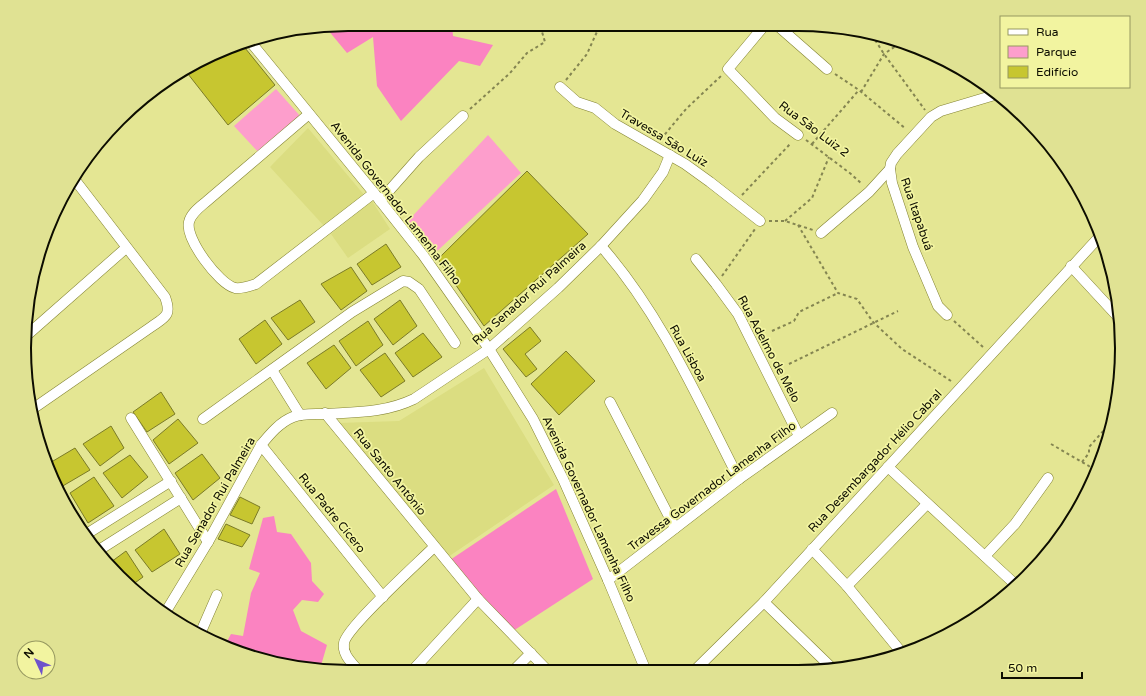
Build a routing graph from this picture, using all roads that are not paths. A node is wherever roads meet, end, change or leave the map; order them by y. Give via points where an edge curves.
1 (760, 31) edge
2 (784, 31) edge
3 (254, 46) edge
4 (827, 69) road end
5 (560, 87) road end
6 (991, 97) edge
7 (309, 114) junction
8 (463, 116) road end
9 (798, 135) road end
10 (670, 155) junction
11 (890, 169) junction
12 (77, 183) edge
13 (377, 197) junction
14 (760, 221) road end
15 (821, 233) road end
16 (1096, 240) edge
17 (601, 246) junction
18 (126, 248) junction
19 (696, 259) dead end
20 (1071, 266) junction
21 (1112, 308) edge
22 (947, 316) road end
23 (32, 331) edge
24 (455, 343) dead end
25 (489, 349) junction
26 (272, 370) junction
27 (610, 402) dead end
28 (36, 406) edge
29 (297, 411) junction
30 (832, 413) dead end
31 (325, 414) junction
32 (131, 418) dead end
33 (203, 419) dead end
34 (799, 436) junction
35 (261, 445) junction
36 (888, 467) junction
37 (1048, 478) dead end
38 (739, 479) junction
39 (171, 481) junction
40 (181, 498) junction
41 (927, 504) junction
42 (675, 528) junction
43 (90, 532) edge
44 (208, 542) junction
45 (434, 547) junction
46 (103, 548) edge
47 (812, 549) junction
48 (985, 556) junction
49 (608, 580) junction
50 (1012, 581) edge
51 (847, 586) junction
52 (217, 595) dead end
53 (383, 596) junction
54 (478, 599) junction
55 (764, 602) junction
56 (167, 608) edge
57 (202, 629) edge
58 (898, 649) edge
59 (531, 653) junction
60 (826, 663) edge
61 (354, 665) edge
62 (418, 665) edge
63 (519, 665) edge
64 (542, 665) edge
65 (643, 665) edge
66 (700, 665) edge

1 - 9 street, Rua São Luiz 2 via 728,69 775,118
2 - 4 street
3 - 7 street, Avenida Governador Lamenha Filho
5 - 10 street, Travessa São Luiz via 577,102 595,108 615,124
6 - 11 street, Rua Itapabuá via 941,111 931,117 898,154
7 - 13 street, Avenida Governador Lamenha Filho
7 - 13 street via 192,215 189,223 190,232 204,259 225,282 235,288 256,284
8 - 13 street
10 - 14 street, Travessa São Luiz
10 - 17 street, Rua Senador Rui Palmeira via 654,186
11 - 15 street via 869,192
11 - 22 street, Rua Itapabuá via 892,183 914,247 938,306
12 - 18 street
13 - 25 street, Avenida Governador Lamenha Filho via 423,255
16 - 20 street, Rua Desembargador Hélio Cabral
17 - 25 street, Rua Senador Rui Palmeira
17 - 38 street, Rua Lisboa via 620,268 657,324
18 - 23 street
18 - 28 street via 165,297 169,306 168,313
19 - 34 street, Rua Adelmo de Melo via 738,314
20 - 21 street
20 - 36 street, Rua Desembargador Hélio Cabral
24 - 26 street via 418,289 403,281 352,312
25 - 31 street, Rua Senador Rui Palmeira via 402,405 387,409
25 - 49 street, Avenida Governador Lamenha Filho via 533,419
26 - 29 street
26 - 33 street
27 - 42 street
29 - 31 street, Rua Senador Rui Palmeira
29 - 35 street, Rua Senador Rui Palmeira via 270,433
30 - 34 street, Travessa Governador Lamenha Filho
31 - 45 street, Rua Santo Antônio
32 - 39 street
34 - 38 street, Travessa Governador Lamenha Filho
35 - 44 street, Rua Senador Rui Palmeira
35 - 53 street, Rua Padre Cícero
36 - 41 street
36 - 47 street, Rua Desembargador Hélio Cabral
37 - 48 street via 1015,524
38 - 42 street, Travessa Governador Lamenha Filho
39 - 40 street
39 - 43 street
40 - 44 street
40 - 46 street
41 - 48 street
41 - 51 street
42 - 49 street, Travessa Governador Lamenha Filho
44 - 56 street, Rua Senador Rui Palmeira
45 - 53 street
45 - 54 street, Rua Santo Antônio
47 - 51 street
47 - 55 street, Rua Desembargador Hélio Cabral
48 - 50 street
49 - 65 street, Avenida Governador Lamenha Filho
51 - 58 street
52 - 57 street
53 - 61 street via 346,636 346,655
54 - 59 street, Rua Santo Antônio
54 - 62 street
55 - 60 street
55 - 66 street, Rua Desembargador Hélio Cabral
59 - 63 street
59 - 64 street, Rua Santo Antônio

